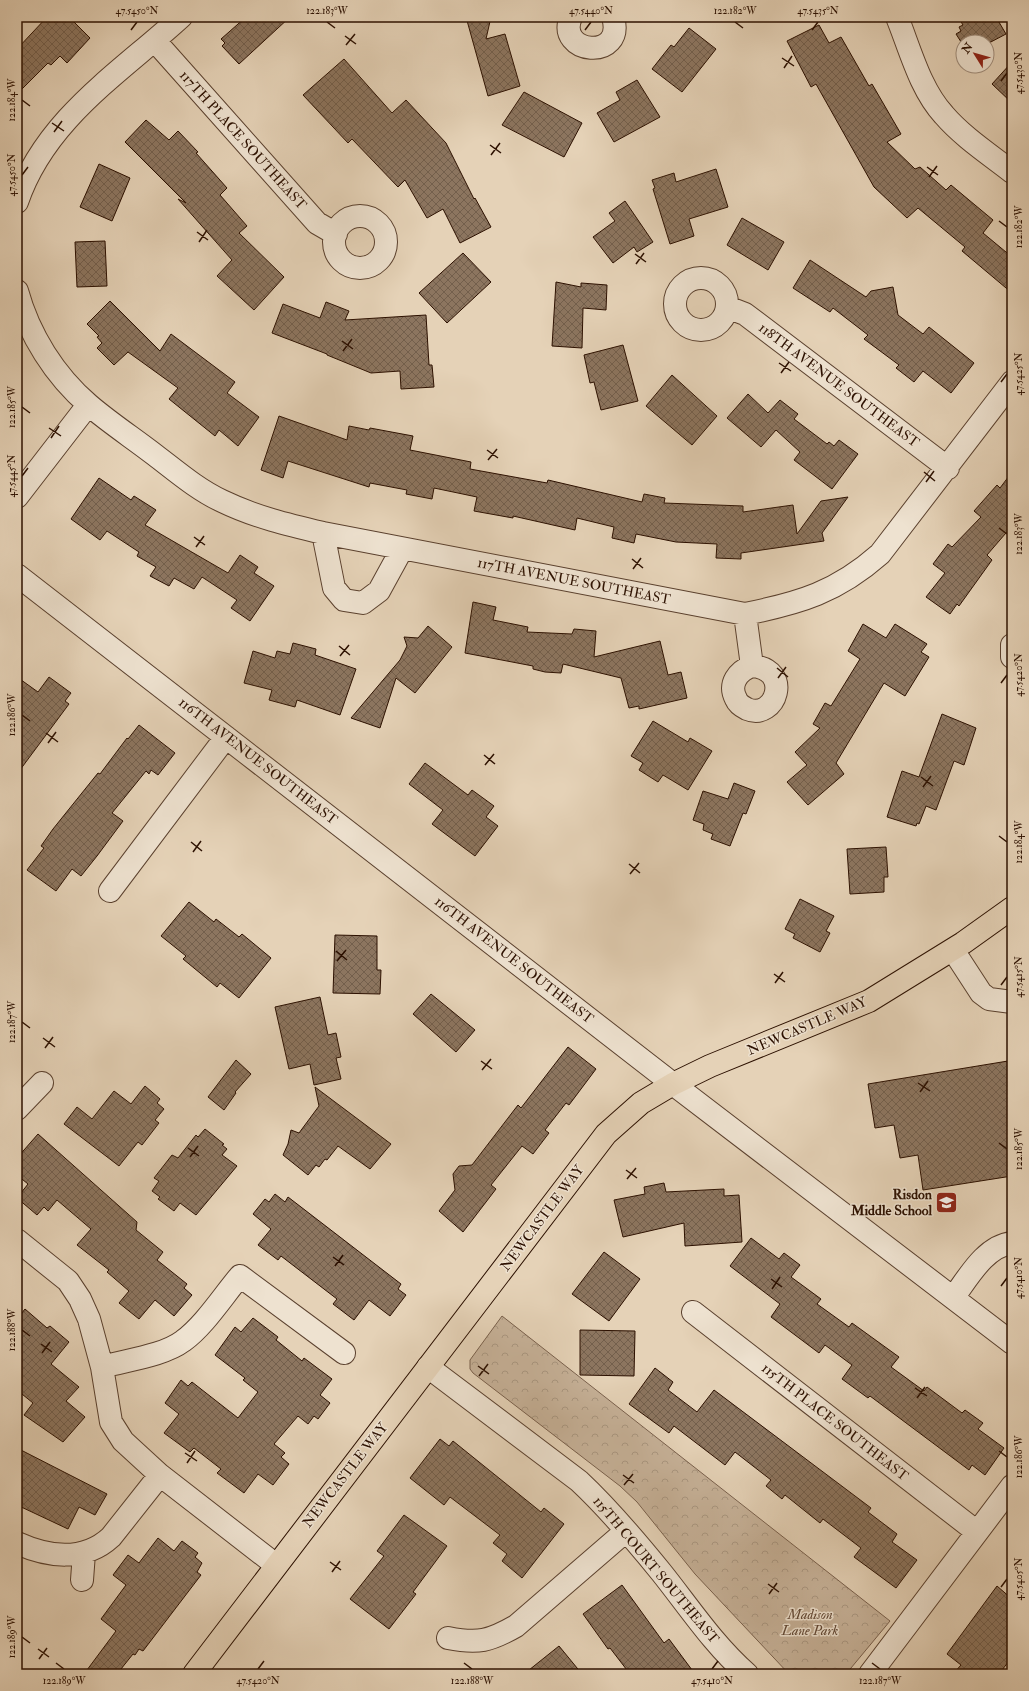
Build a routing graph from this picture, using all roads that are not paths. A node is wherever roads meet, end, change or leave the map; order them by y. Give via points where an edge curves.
1 (181, 17) edge
2 (571, 17) edge
3 (613, 17) edge
4 (897, 17) edge
5 (155, 41) junction
6 (1012, 172) edge
7 (18, 198) edge
8 (336, 234) dead end
9 (17, 292) edge
10 (727, 307) dead end
11 (1012, 382) edge
12 (88, 405) junction
13 (948, 468) junction
14 (17, 497) edge
15 (323, 533) junction
16 (402, 549) junction
17 (17, 575) edge
18 (745, 614) junction
19 (1012, 645) edge
20 (1012, 657) edge
21 (752, 666) dead end
22 (226, 737) junction
23 (110, 891) dead end
24 (1012, 908) edge
25 (953, 950) junction
26 (1012, 1002) edge
27 (42, 1083) dead end
28 (673, 1084) junction
29 (17, 1109) edge
30 (17, 1240) edge
31 (1012, 1243) edge
32 (952, 1298) junction
33 (693, 1312) dead end
34 (1012, 1343) edge
35 (344, 1353) dead end
36 (102, 1367) junction
37 (428, 1367) junction
38 (160, 1475) junction
39 (1012, 1486) edge
40 (626, 1530) junction
41 (977, 1532) junction
42 (17, 1543) edge
43 (84, 1553) junction
44 (276, 1565) junction
45 (82, 1580) dead end
46 (448, 1638) dead end
47 (194, 1674) edge
48 (747, 1674) edge
49 (870, 1674) edge

1 - 5 street
2 - 3 street via 569,28 572,36 581,46 594,49 603,46 612,37 615,24
4 - 6 street via 921,77 943,115
5 - 7 street via 59,127 40,152
5 - 8 street, 117TH PLACE SOUTHEAST via 317,223
9 - 12 street, 117TH AVENUE SOUTHEAST via 23,313 40,347
10 - 13 street, 118TH AVENUE SOUTHEAST via 745,314
11 - 13 street
12 - 14 street
12 - 15 street, 117TH AVENUE SOUTHEAST via 190,481 220,500 280,523
13 - 18 street via 880,554 861,571 828,591 789,605
15 - 16 street, 117TH AVENUE SOUTHEAST
15 - 16 street via 334,588 344,600 363,603 379,591
16 - 18 street, 117TH AVENUE SOUTHEAST
17 - 22 street, 116TH AVENUE SOUTHEAST
18 - 21 street
19 - 20 street
22 - 23 street
22 - 28 street, 116TH AVENUE SOUTHEAST
24 - 25 main road, NEWCASTLE WAY
25 - 26 street via 981,993 989,999
25 - 28 main road, NEWCASTLE WAY via 869,1001 704,1068
27 - 29 street
28 - 32 street, 116TH AVENUE SOUTHEAST
28 - 37 main road, NEWCASTLE WAY via 641,1104 606,1134
30 - 36 street via 68,1281 89,1319
31 - 32 street via 1005,1244 982,1259
32 - 34 street, 116TH AVENUE SOUTHEAST
33 - 41 street, 115TH PLACE SOUTHEAST
35 - 36 street via 240,1276 183,1342 166,1350
36 - 38 street via 111,1422 123,1441
37 - 40 street, 115TH COURT SOUTHEAST via 579,1482
37 - 44 main road, NEWCASTLE WAY
38 - 43 street via 110,1537 102,1545
38 - 44 street
39 - 41 street
40 - 46 street via 516,1626 483,1642
40 - 48 street, 115TH COURT SOUTHEAST via 716,1643
41 - 49 street
42 - 43 street via 47,1560
43 - 45 street
44 - 47 main road, NEWCASTLE WAY

